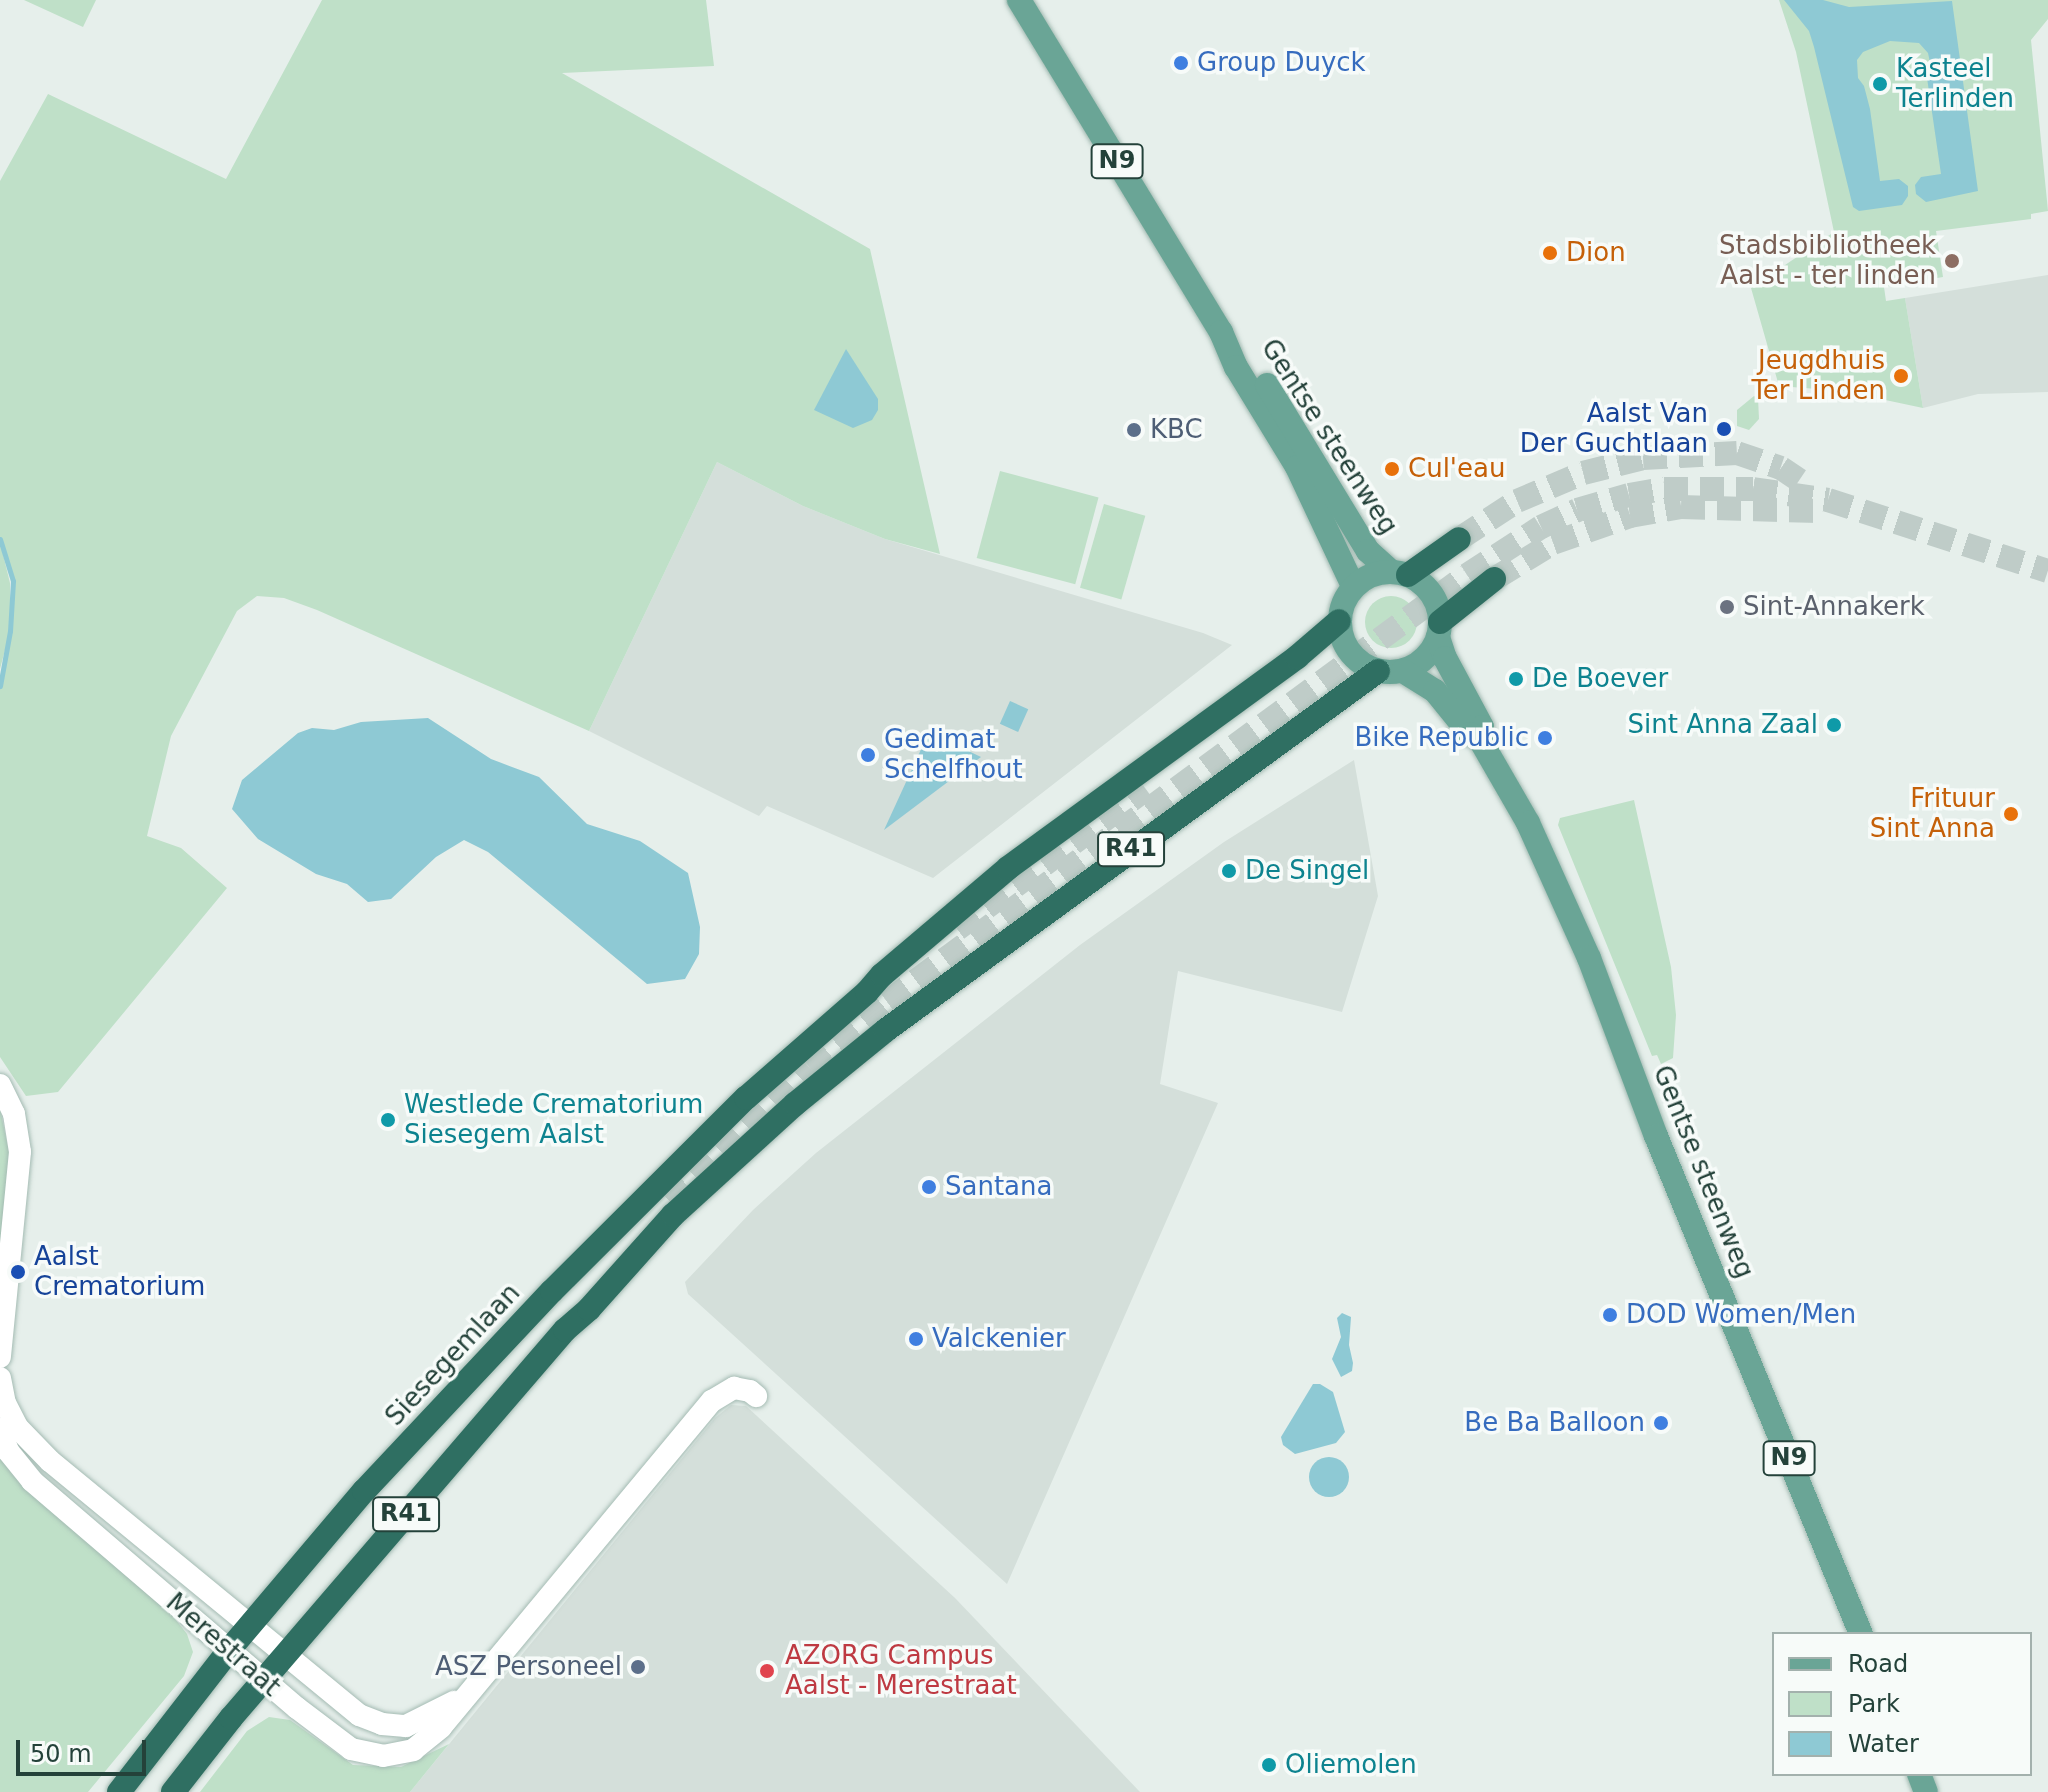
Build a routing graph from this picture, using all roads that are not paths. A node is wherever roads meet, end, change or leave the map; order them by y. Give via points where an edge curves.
1 (1019, 0) edge
2 (1221, 332) junction
3 (1459, 539) tunnel mouth
4 (1400, 573) junction
5 (1494, 579) tunnel mouth
6 (1353, 586) junction
7 (1339, 621) junction
8 (1439, 630) junction
9 (1378, 671) junction
10 (1403, 671) junction
11 (1479, 738) junction
12 (0, 1085) edge
13 (0, 1357) edge
14 (0, 1378) edge
15 (756, 1396) dead end
16 (0, 1429) edge
17 (250, 1624) junction
18 (1860, 1632) edge
19 (229, 1650) junction
20 (287, 1654) junction
21 (265, 1681) junction
22 (471, 1689) junction
23 (119, 1792) edge
24 (173, 1792) edge

1 - 2 main road, Gentse steenweg / N9
2 - 4 main road, Gentse steenweg / N9 via 1248,355 1368,551
2 - 6 main road, Gentse steenweg / N9 via 1316,504
3 - 4 highway
4 - 6 main road via 1376,574
4 - 8 main road, N9 via 1431,594
5 - 8 highway
6 - 7 main road
7 - 9 main road via 1354,658
7 - 17 highway, Siesegemlaan / R41 via 1008,868 746,1098 552,1291 364,1491
8 - 10 main road via 1428,655
8 - 11 main road, Gentse steenweg / N9 via 1445,658 1482,727
9 - 10 main road
9 - 20 highway, R41 via 863,1048 795,1104 673,1215 565,1330
10 - 11 main road, Gentse steenweg / N9 via 1435,691
11 - 18 main road, Gentse steenweg / N9 via 1560,890
12 - 13 street via 14,1114 20,1152
14 - 17 street, Merestraat via 17,1427 50,1461
15 - 22 street, Merestraat via 734,1388 712,1401
16 - 19 street, Merestraat via 8,1451 32,1481
17 - 19 highway, Siesegemlaan / R41
17 - 20 street, Merestraat
19 - 21 street, Merestraat
19 - 23 highway, Siesegemlaan / R41
20 - 21 highway, R41
20 - 22 street, Merestraat via 359,1715 382,1724 406,1726 424,1719
21 - 22 street, Merestraat via 351,1749 383,1756 413,1750 428,1740
21 - 24 highway, R41

